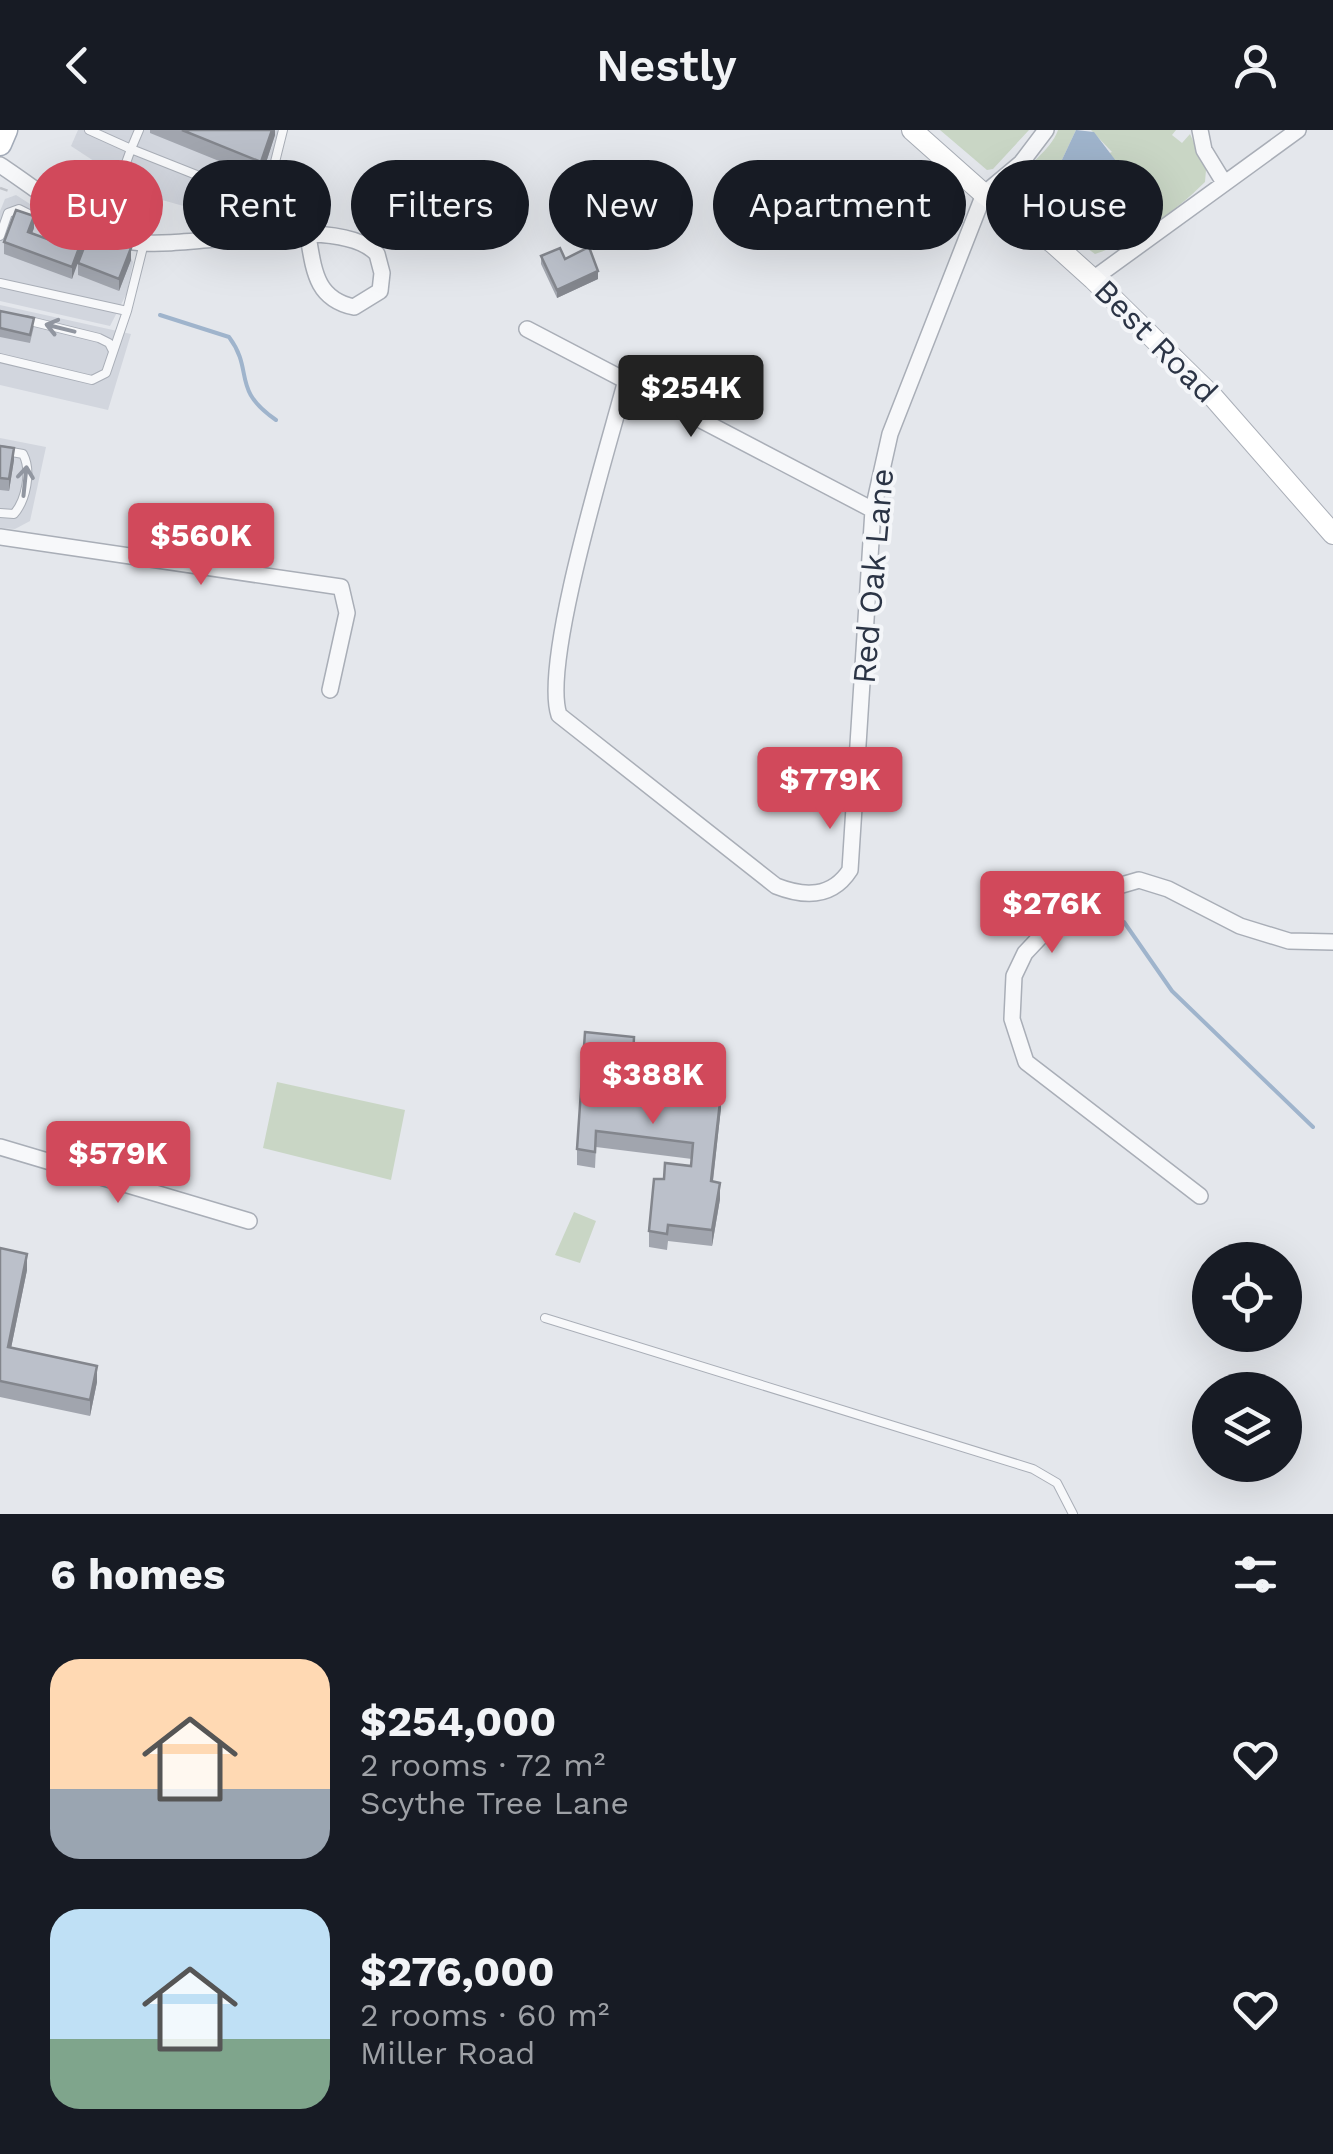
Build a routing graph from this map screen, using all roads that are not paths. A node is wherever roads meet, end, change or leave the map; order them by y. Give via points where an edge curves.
1 (6, 130) edge
2 (89, 130) edge
3 (140, 130) edge
4 (283, 130) edge
5 (912, 130) edge
6 (1046, 130) edge
7 (1200, 130) edge
8 (1298, 130) edge
9 (0, 144) edge
10 (131, 150) junction
11 (127, 160) edge
12 (276, 160) edge
13 (0, 165) edge
14 (183, 170) edge
15 (1224, 181) junction
16 (30, 184) edge
17 (984, 194) junction
18 (30, 214) edge
19 (0, 236) edge
20 (308, 236) joint
21 (142, 250) edge
22 (1093, 278) junction
23 (0, 283) edge
24 (127, 311) junction
25 (16, 318) edge
26 (527, 329) dead end
27 (112, 351) junction
28 (0, 358) edge
29 (626, 380) junction
30 (0, 450) edge
31 (873, 510) junction
32 (0, 514) edge
33 (1333, 534) edge
34 (0, 537) edge
35 (330, 690) dead end
36 (1333, 942) edge
37 (0, 1147) edge
38 (1200, 1196) dead end
39 (249, 1221) dead end
40 (544, 1318) dead end
41 (1073, 1514) edge

1 - 9 main road
2 - 10 lane
3 - 10 lane
4 - 12 lane
5 - 17 street, Best Road
6 - 17 street via 1021,163
7 - 15 street
8 - 15 street
10 - 11 lane
10 - 14 lane
13 - 16 street
15 - 22 street
17 - 22 street, Best Road
17 - 31 street, Red Oak Lane via 890,434
18 - 19 lane via 19,209 8,214
20 - 20 street via 318,285 333,302 354,307 380,291 380,262 370,247
21 - 24 lane
22 - 33 street, Best Road via 1214,398
23 - 24 lane
24 - 27 lane
27 -> 25 lane via 100,338
26 - 29 street
27 - 28 lane via 106,373 92,380
29 - 31 street
29 - 31 street, Red Oak Lane via 575,576 553,699 567,726 792,892 823,892 850,870
32 -> 30 lane via 14,514 22,504 28,468 23,454
34 - 35 street via 341,586 346,613
36 - 38 street via 1240,926 1139,880 1077,898 1025,953 1014,976 1012,1019 1026,1062
37 - 39 street
40 - 41 lane via 1033,1469 1057,1483

